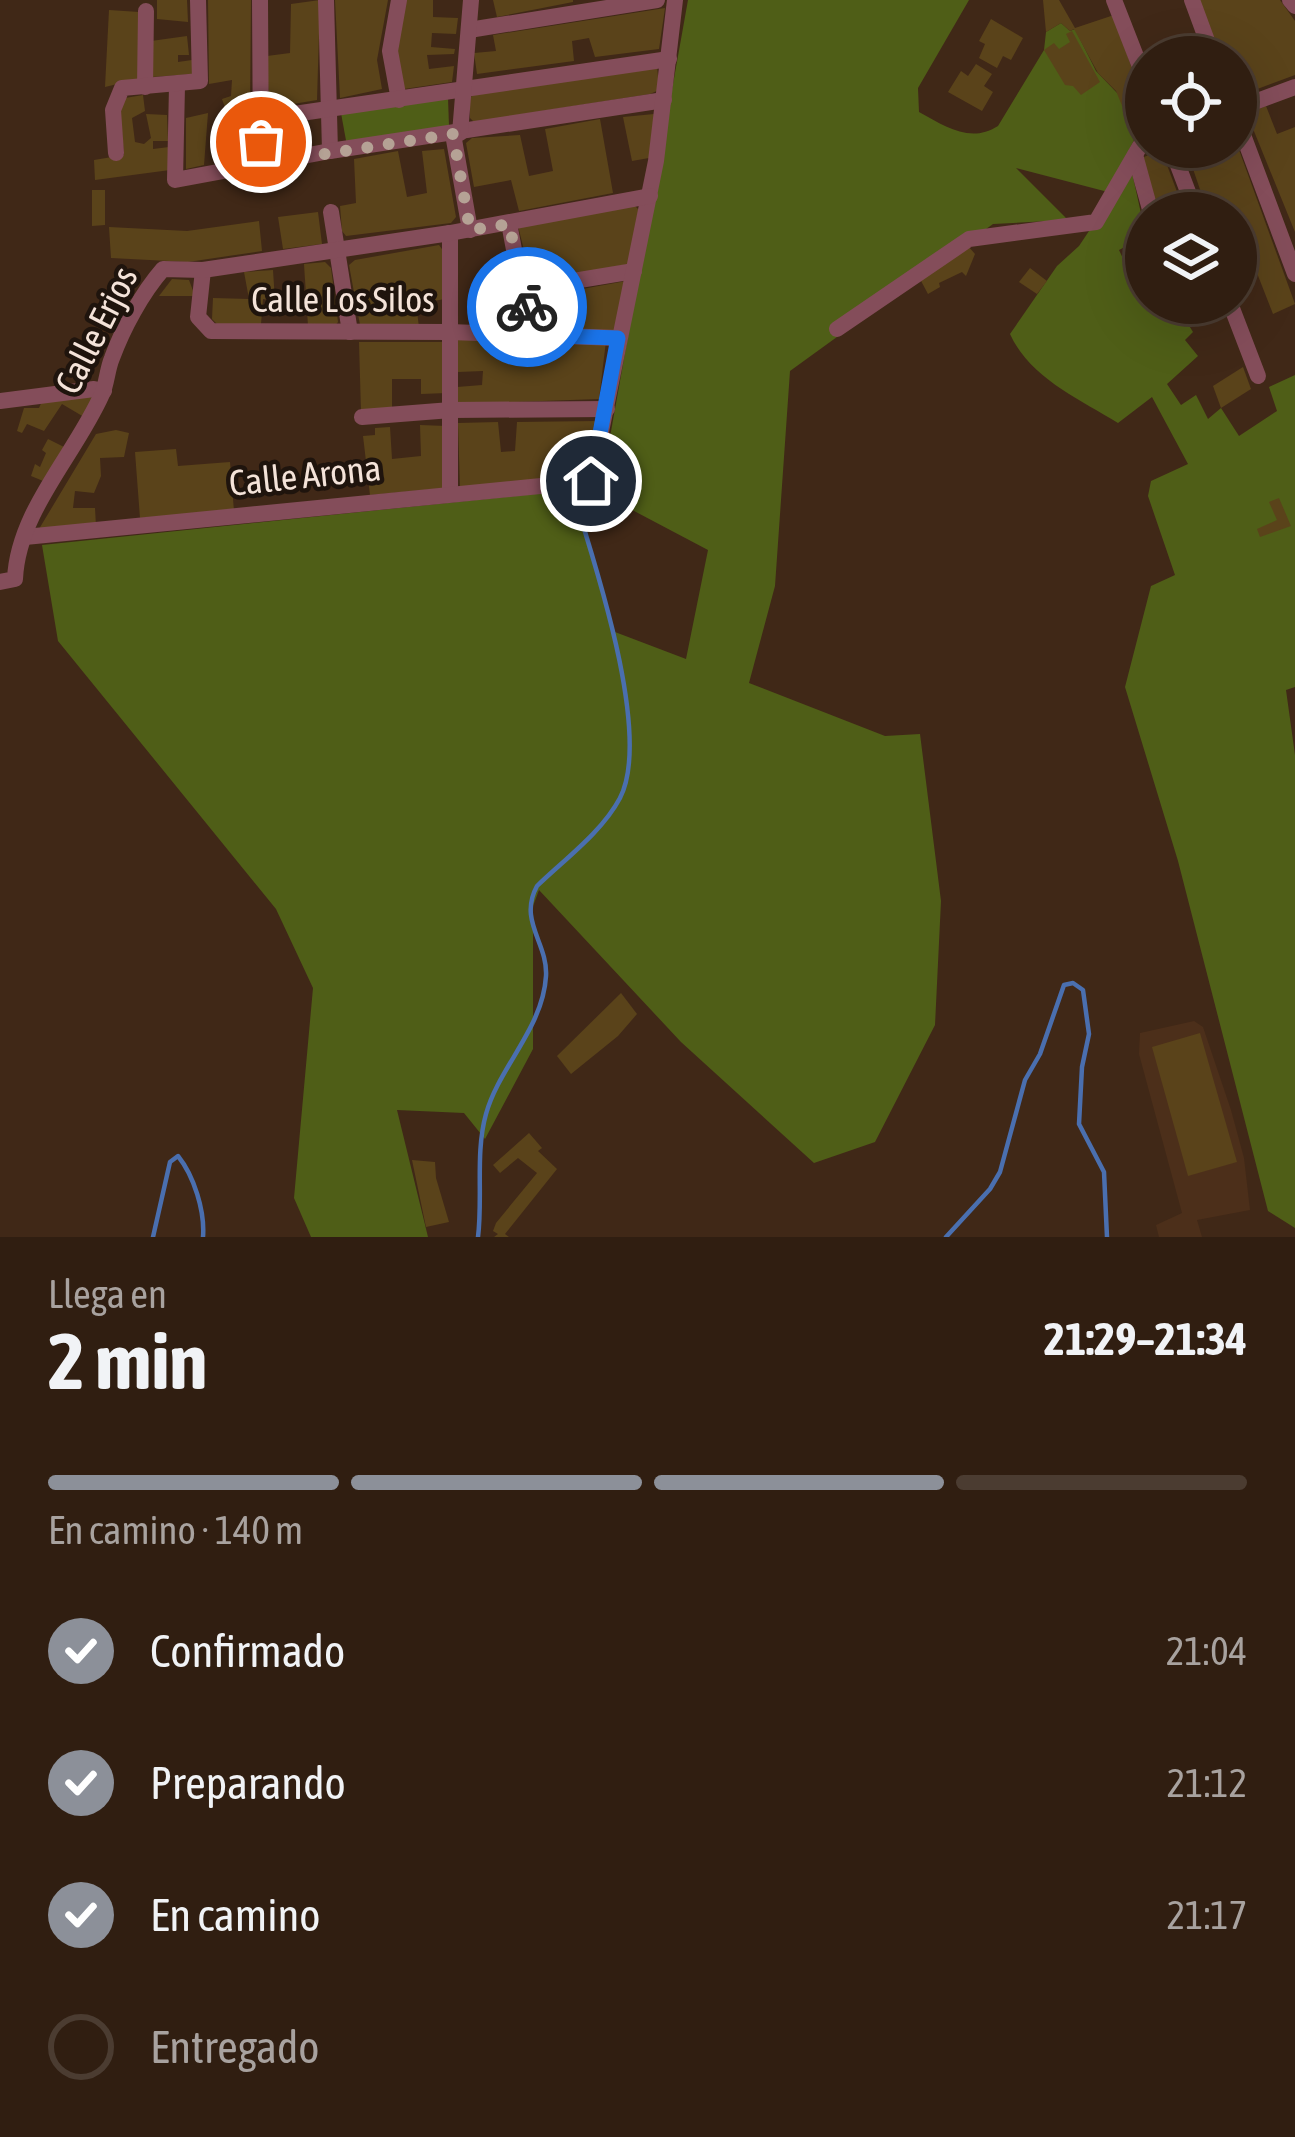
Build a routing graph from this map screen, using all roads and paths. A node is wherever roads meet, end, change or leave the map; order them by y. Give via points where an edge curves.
1 (198, 0) edge
2 (260, 0) edge
3 (326, 0) edge
4 (399, 0) edge
5 (471, 0) edge
6 (657, 0) edge
7 (675, 0) edge
8 (1114, 0) edge
9 (1192, 0) edge
10 (146, 11) dead end
11 (469, 30) junction
12 (1128, 36) edge
13 (1206, 36) edge
14 (669, 59) junction
15 (177, 86) junction
16 (145, 87) junction
17 (1295, 87) edge
18 (465, 89) junction
19 (399, 100) junction
20 (664, 100) junction
21 (1257, 104) edge
22 (328, 110) junction
23 (260, 119) junction
24 (457, 134) junction
25 (330, 152) junction
26 (116, 153) dead end
27 (261, 164) junction
28 (1129, 168) edge
29 (1256, 168) edge
30 (650, 196) junction
31 (331, 212) dead end
32 (509, 224) junction
33 (470, 230) junction
34 (451, 233) junction
35 (336, 249) junction
36 (203, 269) junction
37 (634, 271) junction
38 (1295, 274) edge
39 (524, 289) junction
40 (1238, 324) edge
41 (837, 329) dead end
42 (350, 332) junction
43 (450, 332) junction
44 (530, 335) junction
45 (618, 338) junction
46 (1258, 376) dead end
47 (104, 392) junction
48 (0, 401) edge
49 (607, 409) junction
50 (451, 410) junction
51 (362, 417) dead end
52 (450, 494) junction
53 (25, 537) junction
54 (0, 582) edge

1 - 15 street via 200,81
2 - 23 street
3 - 22 street
4 - 19 street via 389,51
5 - 11 street
6 - 11 street
7 - 14 street
8 - 12 street
9 - 13 street
10 - 16 street
11 - 18 street
14 - 18 street
14 - 20 street
15 - 16 street
15 - 27 street via 175,180
16 - 26 street via 122,88 113,110
17 - 21 street
18 - 19 street
18 - 24 street
19 - 22 street
20 - 24 street
20 - 30 street
22 - 23 street
22 - 25 street
23 - 27 street
24 - 25 street
24 - 33 street
25 - 27 street
28 - 41 street via 1096,222 969,239
29 - 38 street
30 - 32 street, Calle Erjos
30 - 37 street
31 - 35 street
32 - 33 street, Calle Erjos
32 - 39 street
33 - 34 street, Calle Erjos
34 - 35 street, Calle Erjos
34 - 43 street
35 - 36 street, Calle Erjos
35 - 42 street
36 - 42 street, Calle Los Silos via 198,316 211,331
36 - 47 street, Calle Erjos via 163,269 150,284
37 - 39 street
37 - 45 street
39 - 44 street
40 - 46 street
42 - 43 street, Calle Los Silos
43 - 44 street, Calle Los Silos
43 - 50 street
44 - 45 street, Calle Los Silos
45 - 49 street
47 - 48 street
47 - 53 street, Calle Erjos
49 - 50 street
49 - 52 street, Calle Arona via 591,481
50 - 51 street
50 - 52 street
52 - 53 street, Calle Arona
53 - 54 street, Calle Erjos via 15,579

